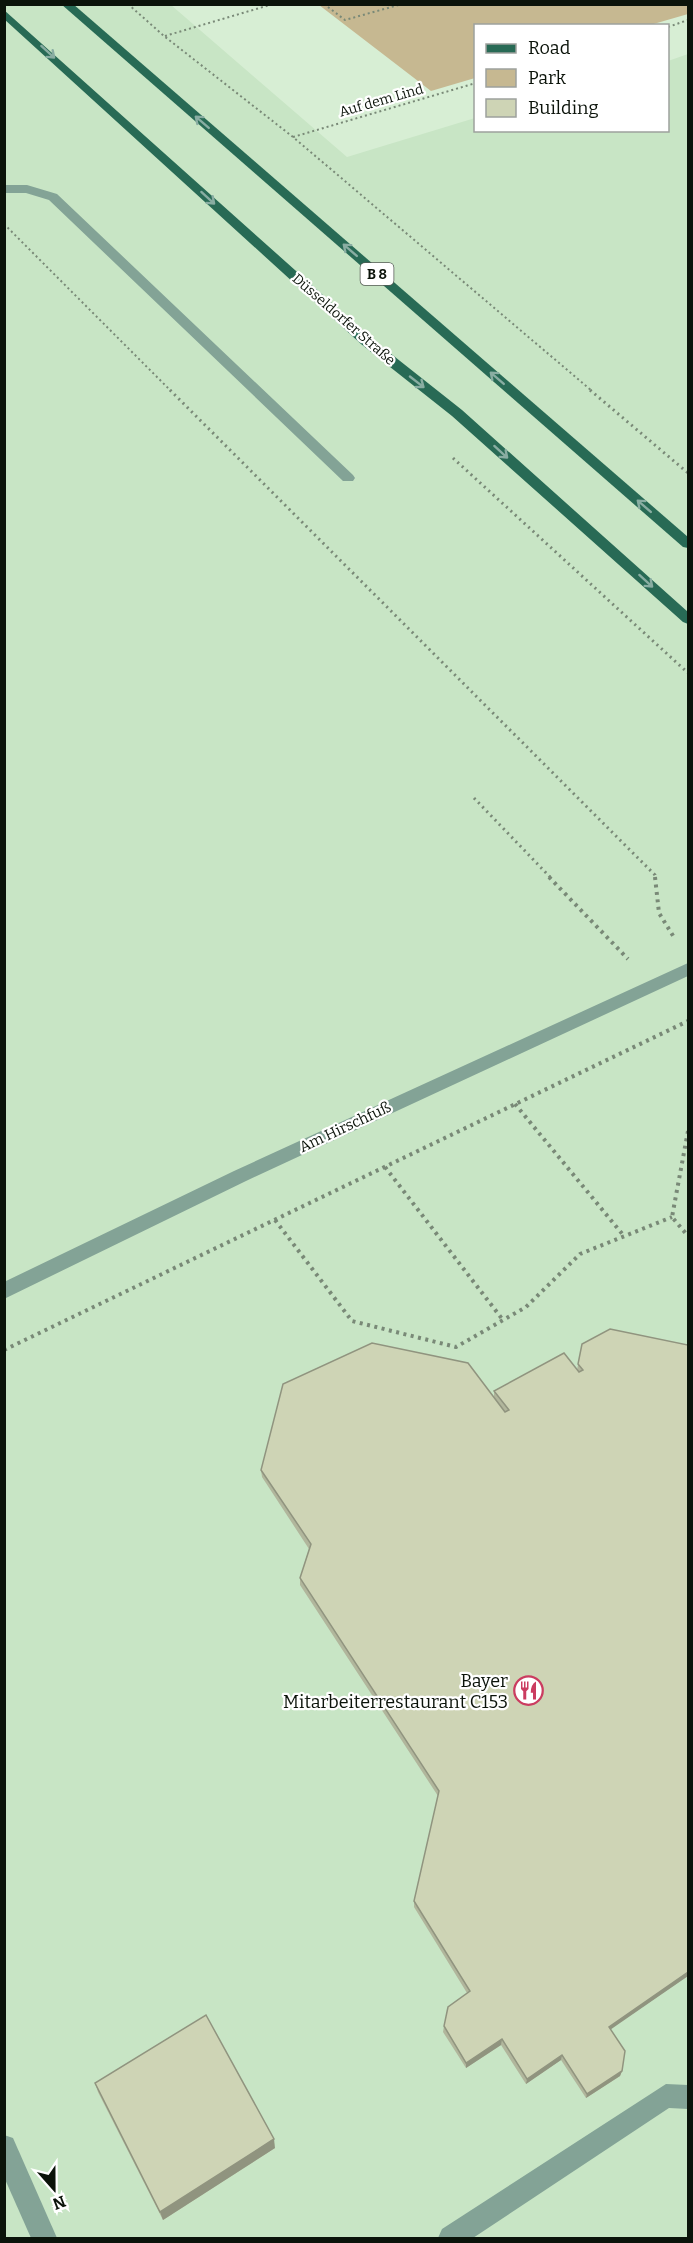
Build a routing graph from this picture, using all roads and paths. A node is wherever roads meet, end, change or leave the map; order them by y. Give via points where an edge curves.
1 (66, 4) edge
2 (128, 4) edge
3 (273, 4) edge
4 (324, 4) edge
5 (402, 4) edge
6 (4, 13) edge
7 (688, 20) edge
8 (669, 27) edge
9 (164, 36) junction
10 (474, 84) edge
11 (293, 137) junction
12 (4, 189) edge
13 (4, 224) edge
14 (688, 473) edge
15 (348, 478) dead end
16 (688, 544) edge
17 (688, 619) edge
18 (474, 798) dead end
19 (681, 947) dead end
20 (688, 969) edge
21 (654, 985) junction
22 (688, 1021) edge
23 (515, 1104) junction
24 (688, 1131) edge
25 (385, 1167) junction
26 (672, 1217) junction
27 (275, 1220) junction
28 (624, 1236) junction
29 (688, 1236) edge
30 (4, 1291) edge
31 (503, 1320) junction
32 (4, 1350) edge
33 (688, 2097) edge
34 (4, 2147) edge
35 (45, 2238) edge
36 (451, 2238) edge

16 -> 1 main road, B 8
2 - 9 path
3 - 9 path
4 - 5 path via 345,20
6 -> 17 main road, Düsseldorfer Straße via 366,341 457,413
7 - 8 path
9 - 11 path
10 - 11 path, Auf dem Lind
11 - 14 path
12 - 15 lane via 27,189 52,197
13 - 19 path via 655,875 659,913
18 - 21 path
20 - 21 lane, Am Hirschfuß
21 - 30 lane, Am Hirschfuß via 240,1176
22 - 23 path
23 - 25 path
23 - 28 path
24 - 26 path
25 - 27 path
25 - 31 path
26 - 28 path
26 - 29 path
27 - 31 path via 352,1321 456,1347
27 - 32 path
28 - 31 path via 580,1254 526,1307
33 - 36 lane via 666,2096
34 - 35 lane

